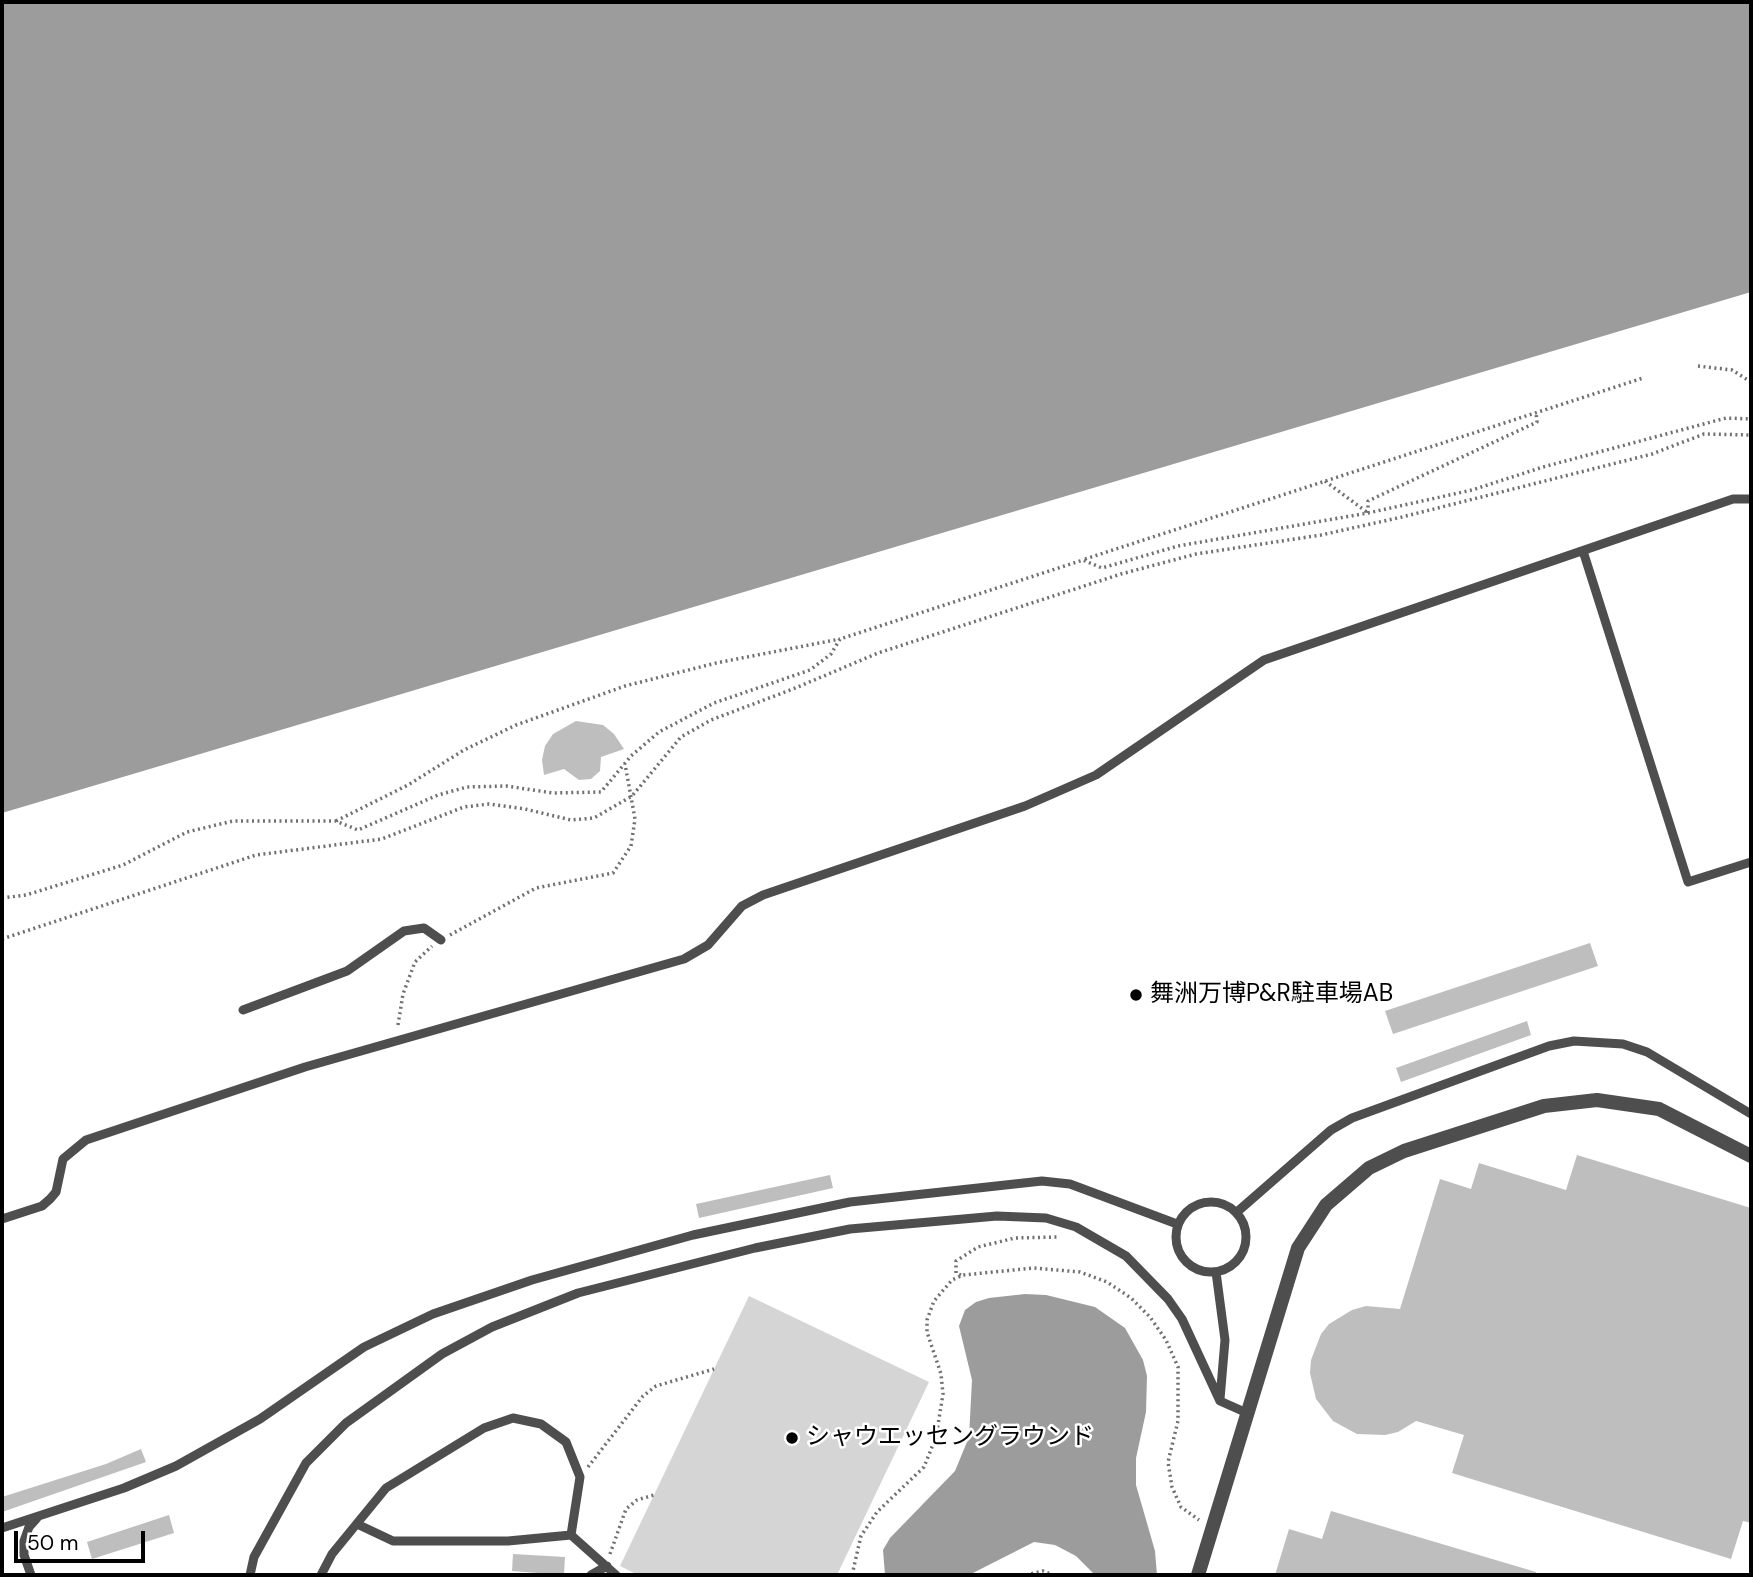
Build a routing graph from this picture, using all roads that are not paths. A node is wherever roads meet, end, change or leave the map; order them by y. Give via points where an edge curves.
1 (1751, 499) edge
2 (1583, 551) junction
3 (1751, 862) edge
4 (441, 940) road end
5 (243, 1010) dead end
6 (1751, 1114) edge
7 (1751, 1156) edge
8 (1237, 1212) junction
9 (2, 1219) edge
10 (1178, 1224) junction
11 (1216, 1272) junction
12 (1220, 1401) junction
13 (1247, 1413) junction
14 (39, 1516) junction
15 (357, 1524) junction
16 (2, 1528) edge
17 (571, 1535) junction
18 (607, 1566) junction
19 (31, 1575) edge
20 (250, 1575) edge
21 (321, 1575) edge
22 (591, 1575) edge
23 (616, 1575) edge
24 (1198, 1575) edge

1 - 2 lane via 1733,499
2 - 3 lane via 1688,882
2 - 9 lane via 1264,660 1096,775 1025,806 763,894 742,906 708,945 684,959 305,1068 86,1140 63,1159 56,1192 50,1199
4 - 5 lane via 425,928 404,931 347,971
6 - 8 lane via 1647,1052 1623,1044 1574,1041 1352,1118 1308,1149
7 - 13 street via 1659,1109 1597,1100 1544,1106 1404,1151 1369,1168 1326,1205 1298,1248
8 - 10 lane via 1215,1201 1203,1202 1183,1214
8 - 11 lane via 1246,1232 1242,1253 1236,1262
10 - 11 lane via 1176,1245 1186,1263
10 - 14 lane via 1070,1184 1042,1181 850,1202 693,1235 519,1284 433,1314 364,1347 221,1443 124,1488
11 - 12 lane via 1225,1340
12 - 13 lane
12 - 20 lane via 1168,1299 1126,1256 1076,1227 1046,1218 997,1216 850,1228 578,1293 492,1327 442,1354 346,1423 306,1463 254,1556
13 - 24 street
14 - 16 lane
14 - 19 lane via 24,1541
15 - 17 lane via 393,1541 508,1541
15 - 17 lane via 386,1488 484,1428 513,1418 555,1431 572,1452 580,1477
15 - 21 lane
17 - 18 lane
18 - 22 lane
18 - 23 lane

